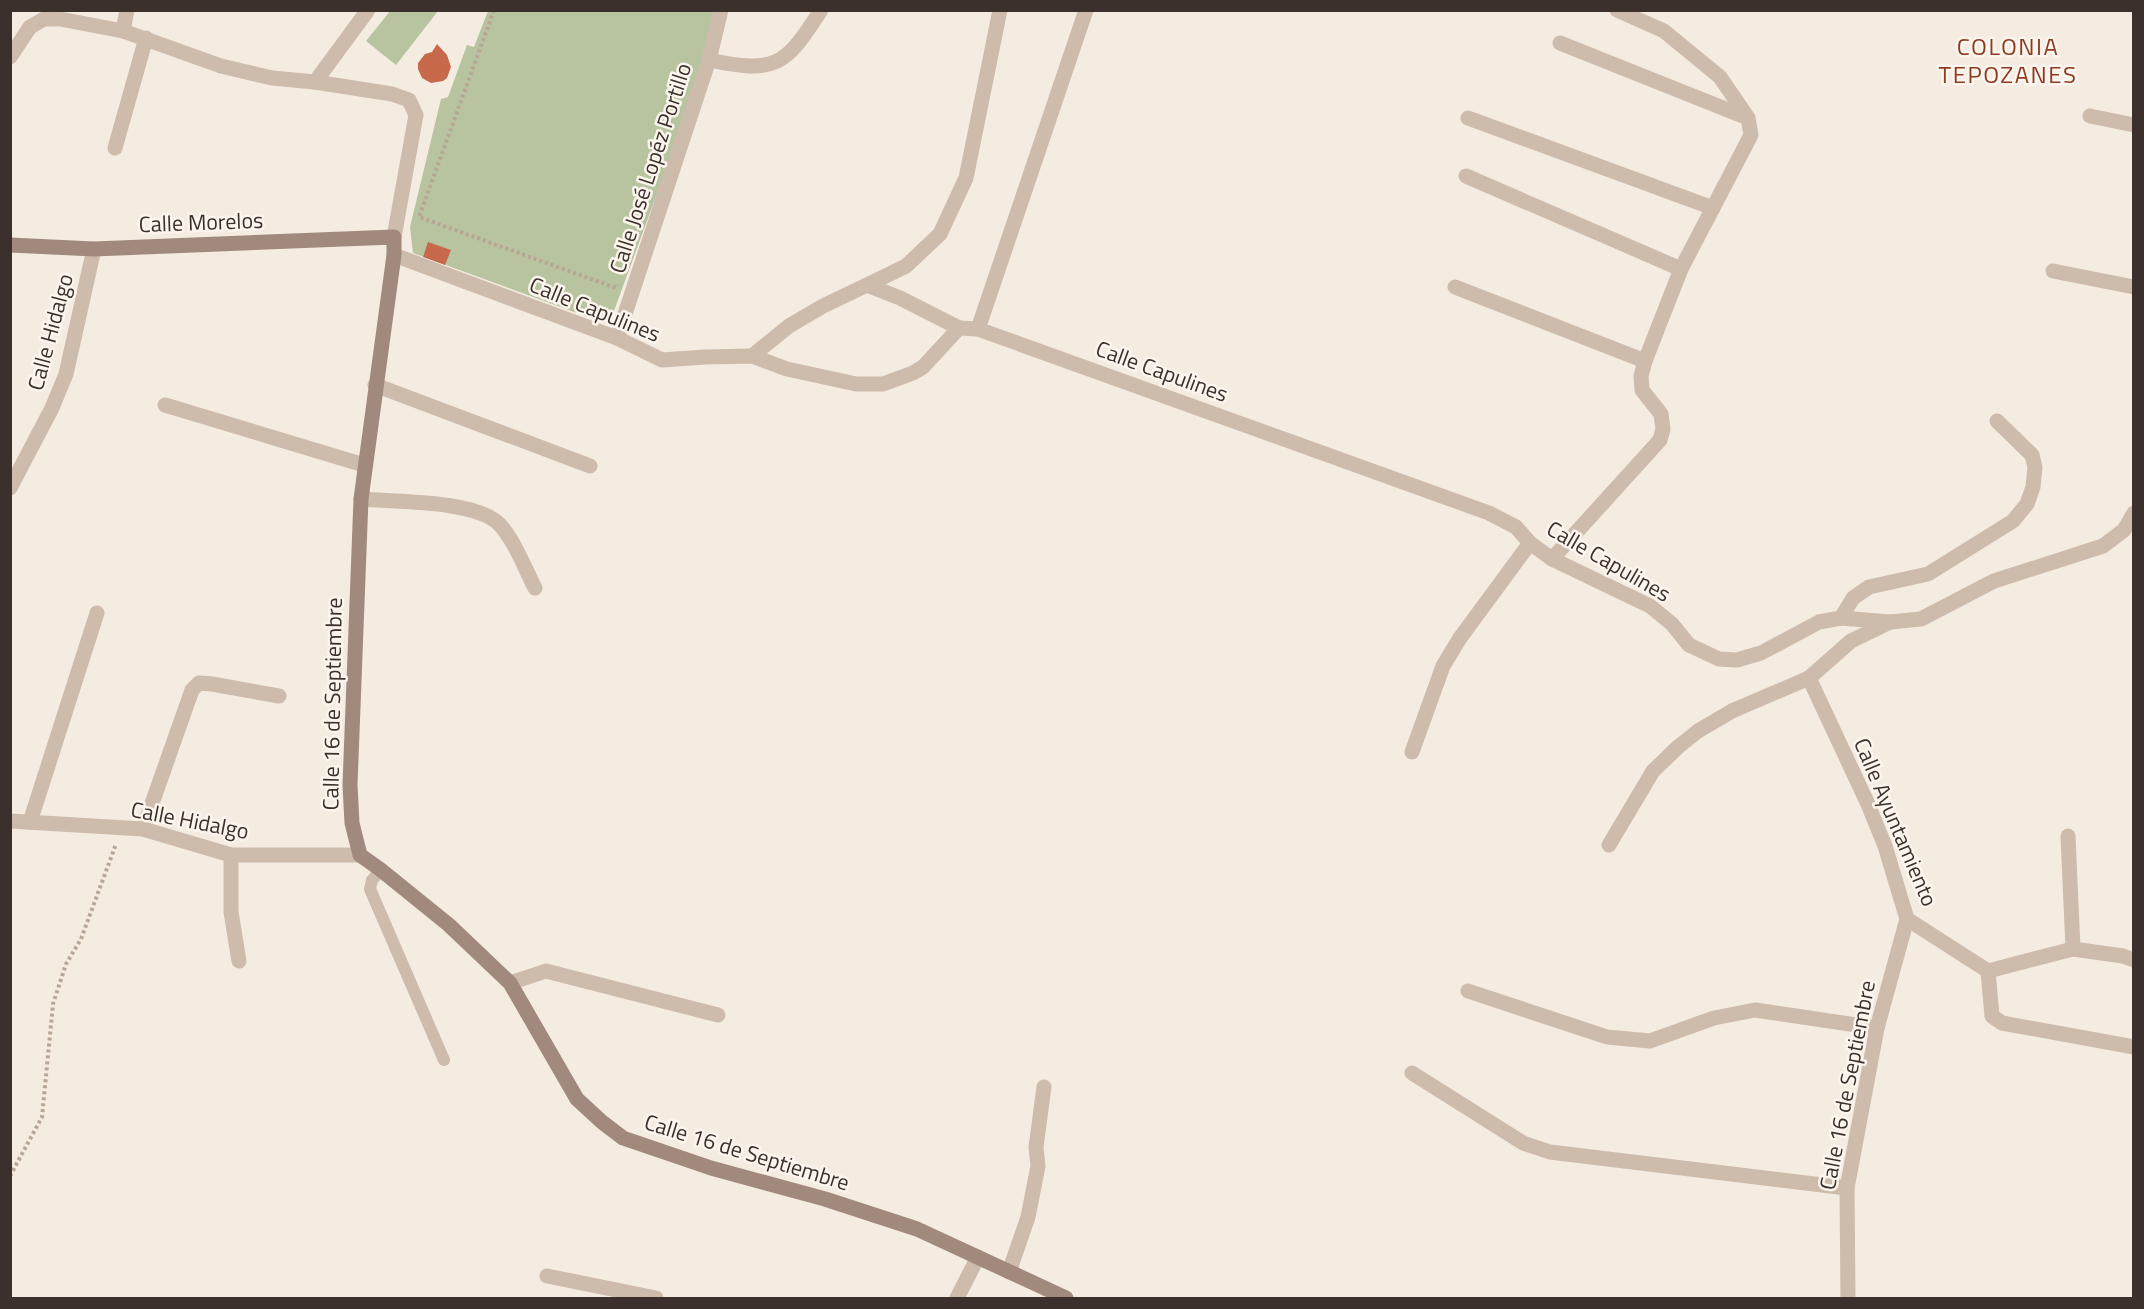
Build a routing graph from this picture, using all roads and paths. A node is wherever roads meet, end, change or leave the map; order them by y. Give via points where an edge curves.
1 (127, 10) edge
2 (368, 10) edge
3 (494, 10) edge
4 (721, 10) edge
5 (821, 10) edge
6 (1000, 10) edge
7 (1086, 10) edge
8 (1617, 10) edge
9 (123, 31) junction
10 (146, 39) junction
11 (1560, 43) dead end
12 (10, 57) edge
13 (709, 60) junction
14 (315, 82) junction
15 (2090, 116) dead end
16 (1468, 118) dead end
17 (1748, 118) junction
18 (2133, 125) edge
19 (115, 148) dead end
20 (1466, 176) dead end
21 (1713, 208) junction
22 (394, 237) junction
23 (10, 245) edge
24 (94, 249) junction
25 (394, 255) junction
26 (1681, 269) junction
27 (2053, 271) dead end
28 (867, 285) junction
29 (2133, 286) edge
30 (1455, 287) dead end
31 (616, 288) dead end
32 (959, 328) junction
33 (978, 329) junction
34 (617, 338) junction
35 (753, 356) junction
36 (1645, 361) junction
37 (375, 385) junction
38 (165, 405) dead end
39 (1997, 421) dead end
40 (364, 465) junction
41 (590, 465) dead end
42 (10, 488) edge
43 (361, 500) junction
44 (2133, 513) edge
45 (1530, 543) junction
46 (1552, 559) junction
47 (535, 588) dead end
48 (97, 614) dead end
49 (1840, 618) junction
50 (1890, 622) junction
51 (1809, 678) junction
52 (279, 696) dead end
53 (1412, 752) dead end
54 (10, 821) edge
55 (30, 822) junction
56 (122, 828) junction
57 (143, 829) junction
58 (2068, 836) dead end
59 (1609, 845) dead end
60 (231, 855) junction
61 (360, 855) junction
62 (381, 870) junction
63 (1907, 919) junction
64 (2073, 949) junction
65 (239, 960) dead end
66 (2133, 960) edge
67 (1988, 971) junction
68 (510, 983) junction
69 (1468, 991) dead end
70 (718, 1015) dead end
71 (1877, 1028) junction
72 (2133, 1047) edge
73 (444, 1060) dead end
74 (1413, 1073) dead end
75 (1044, 1087) dead end
76 (10, 1176) edge
77 (1846, 1188) junction
78 (978, 1257) junction
79 (1010, 1272) junction
80 (547, 1276) dead end
81 (656, 1299) edge
82 (957, 1299) edge
83 (1065, 1299) edge
84 (1848, 1299) edge

1 - 9 street
2 - 14 street
3 - 31 path via 418,217
4 - 13 street, Calle José Lopéz Portillo
5 - 13 street via 800,42 774,64 739,66
6 - 28 street via 966,178 940,234 906,266
7 - 33 street
8 - 17 street via 1664,31 1696,57 1720,77
9 - 10 street
9 - 12 street via 60,19 44,20 30,27
10 - 14 street via 221,66 272,78
10 - 19 street
11 - 17 street
13 - 34 street, Calle José Lopéz Portillo
14 - 22 street, Calle 16 de Septiembre via 409,100 416,115
15 - 18 street
16 - 21 street
17 - 21 street via 1751,135
20 - 26 street
21 - 26 street
22 - 24 main road, Calle Morelos
22 - 25 main road, Calle 16 de Septiembre
23 - 24 main road, Calle Morelos
24 - 42 street, Calle Hidalgo via 66,374
25 - 34 street, Calle Capulines
25 - 37 main road, Calle 16 de Septiembre
26 - 36 street
27 - 29 street
28 - 32 street
28 - 35 street via 789,326
30 - 36 street
32 - 33 street, Calle Capulines
32 - 35 street, Calle Capulines via 923,367 883,384 856,384 788,369
33 - 45 street, Calle Capulines via 1489,513 1516,527
34 - 35 street, Calle Capulines via 662,360
36 - 46 street via 1642,390 1661,414 1660,440
37 - 40 main road, Calle 16 de Septiembre
37 - 41 street
38 - 40 street
39 - 49 street via 2032,455 2033,488 2027,504 2013,521 1928,574 1869,587 1854,598
40 - 43 main road, Calle 16 de Septiembre
43 - 47 street via 446,505 485,514 499,524
43 - 61 main road, Calle 16 de Septiembre via 350,785 352,823
44 - 50 street, Calle Capulines via 2124,530 2103,546 1994,581 1921,619
45 - 46 street, Calle Capulines
45 - 53 street via 1443,666
46 - 49 street, Calle Capulines via 1650,606 1689,645 1719,659 1737,660 1761,653 1819,622
48 - 55 street
49 - 50 street, Calle Capulines
50 - 51 street via 1851,641
51 - 59 street via 1732,711 1678,747 1653,771
51 - 63 street, Calle Ayuntamiento via 1885,846
52 - 57 street via 199,683 192,690
54 - 55 street, Calle Hidalgo
55 - 56 street, Calle Hidalgo
56 - 57 street, Calle Hidalgo
56 - 76 path via 53,1004 42,1117
57 - 60 street, Calle Hidalgo
58 - 64 street
60 - 61 street, Calle Hidalgo
60 - 65 street via 231,912
61 - 62 main road, Calle 16 de Septiembre
62 - 68 main road, Calle 16 de Septiembre via 449,925
62 - 73 lane via 370,889
63 - 67 street, Calle Ayuntamiento
63 - 71 street, Calle 16 de Septiembre
64 - 66 street
64 - 67 street
67 - 72 street via 1992,1016 2002,1023
68 - 70 street via 546,971
68 - 78 main road, Calle 16 de Septiembre via 577,1099 623,1138 916,1229
69 - 71 street via 1607,1037 1650,1041 1714,1018 1755,1010
71 - 77 street, Calle 16 de Septiembre
74 - 77 street via 1523,1143 1550,1152
75 - 79 street via 1036,1147 1038,1166 1028,1217
77 - 84 street, Calle 16 de Septiembre
78 - 79 main road, Calle 16 de Septiembre
78 - 82 street
79 - 83 main road, Calle 16 de Septiembre
80 - 81 street

